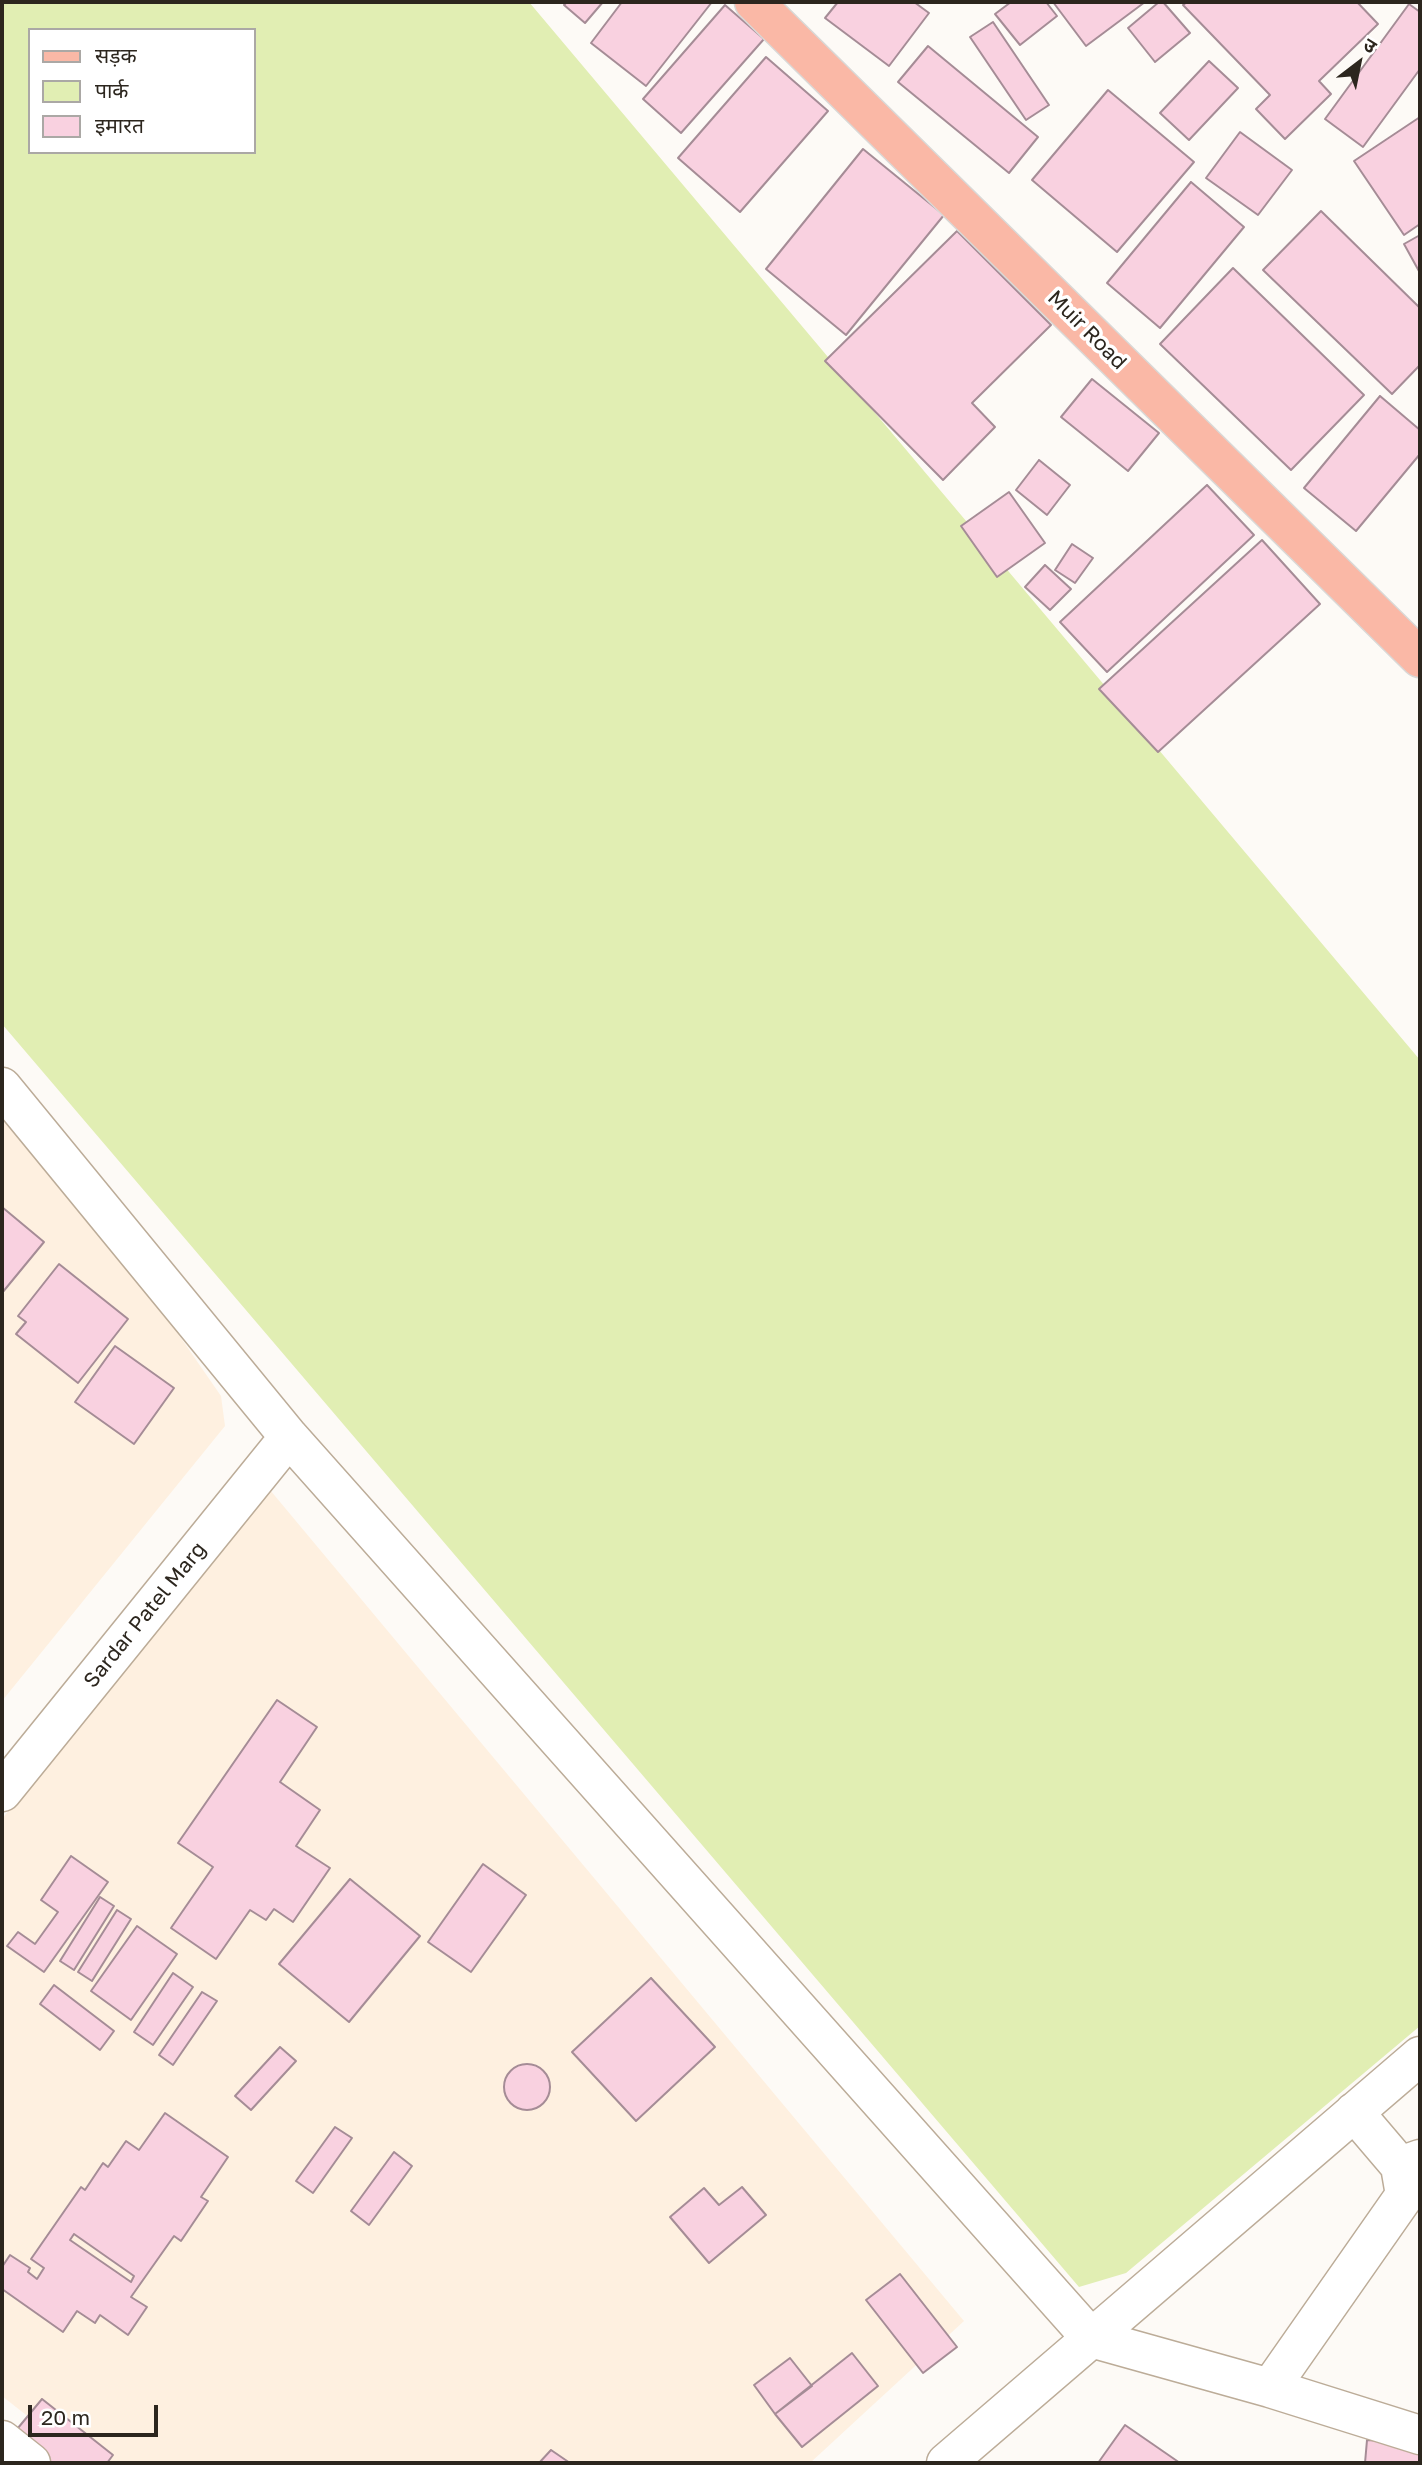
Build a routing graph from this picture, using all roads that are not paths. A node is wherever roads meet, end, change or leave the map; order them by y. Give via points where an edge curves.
1 (754, 2) edge
2 (1420, 658) edge
3 (2, 1087) edge
4 (289, 1437) junction
5 (2, 1793) edge
6 (1420, 2056) edge
7 (1354, 2112) junction
8 (1412, 2178) edge
9 (1091, 2337) junction
10 (1270, 2388) junction
11 (1420, 2435) edge
12 (2, 2440) edge
13 (31, 2463) edge
14 (946, 2463) edge

1 - 2 main road, Muir Road
3 - 4 street
4 - 5 street, Sardar Patel Marg
4 - 9 street
6 - 7 street
7 - 8 street
7 - 9 street
8 - 10 street
9 - 10 street
9 - 14 street
10 - 11 street
12 - 13 street

